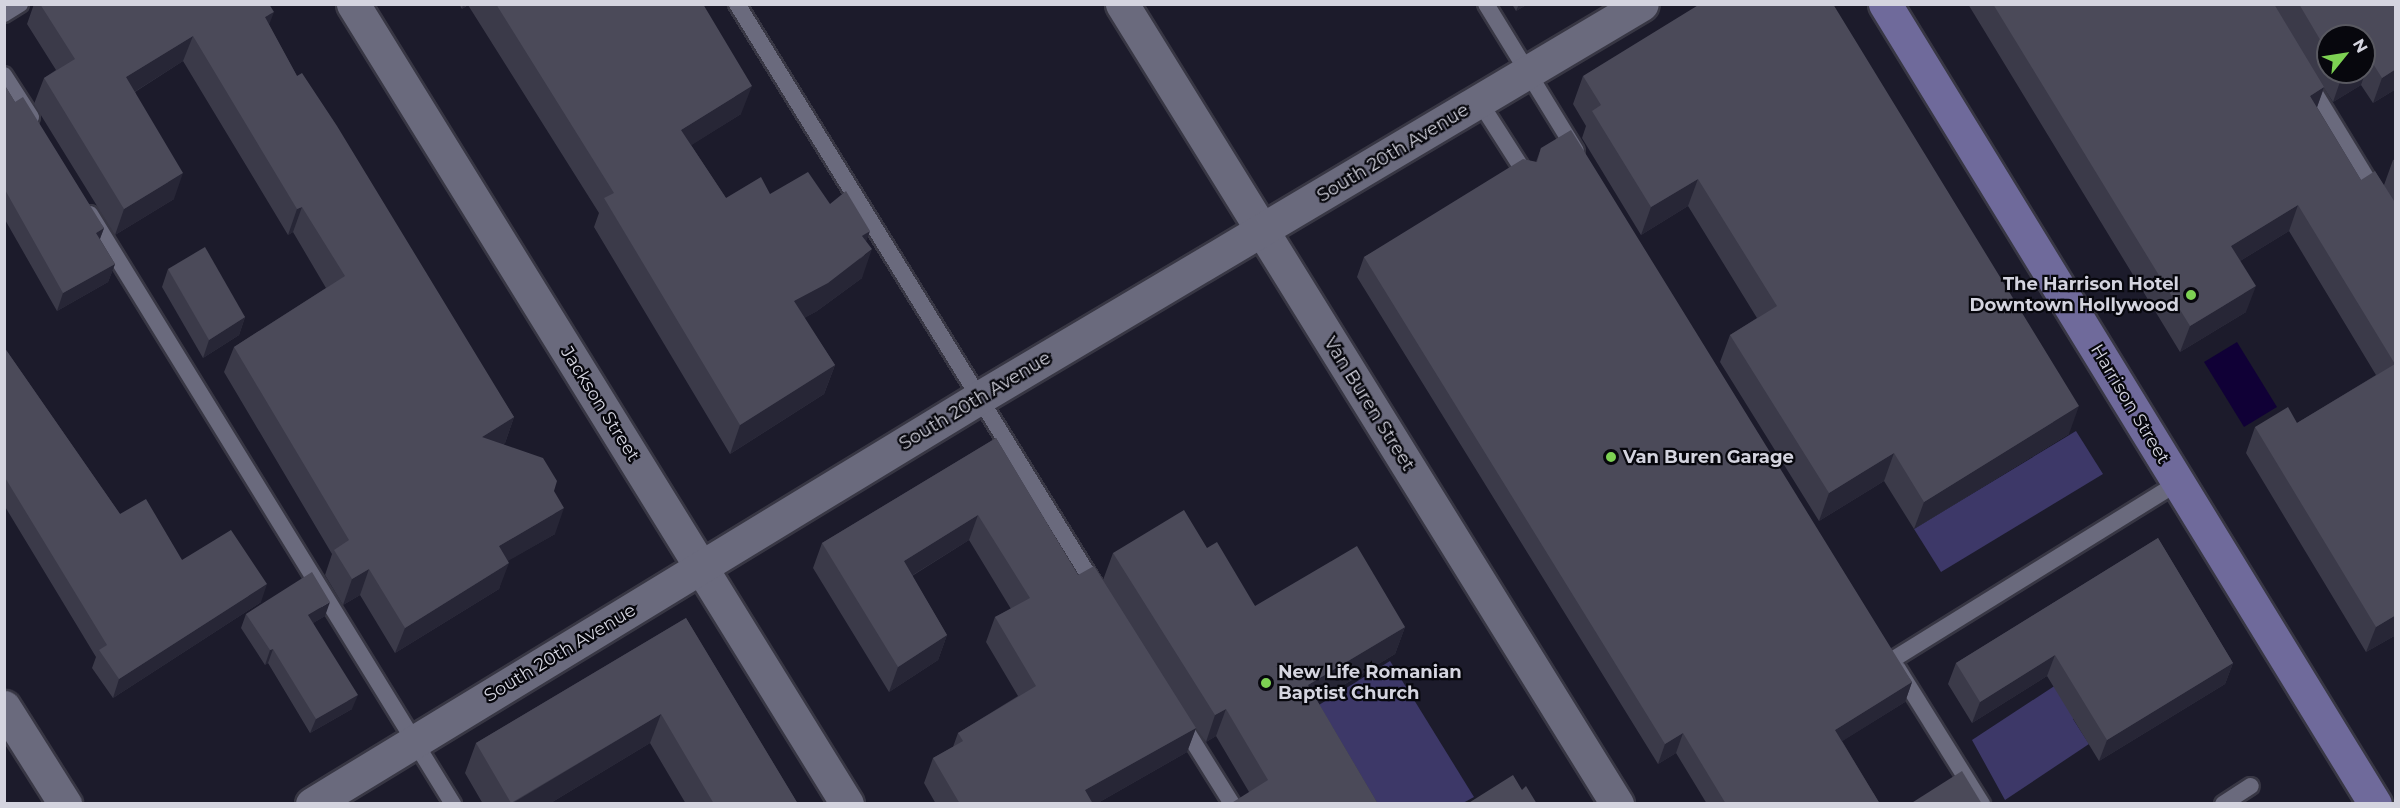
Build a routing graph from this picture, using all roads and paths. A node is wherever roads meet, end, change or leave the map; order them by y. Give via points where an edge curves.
1 (20, 4) edge
2 (353, 4) edge
3 (737, 4) edge
4 (1122, 4) edge
5 (1486, 4) edge
6 (1642, 4) edge
7 (1885, 4) edge
8 (4, 14) edge
9 (2297, 65) edge
10 (1527, 73) junction
11 (4, 75) edge
12 (1479, 101) junction
13 (42, 135) edge
14 (1586, 167) edge
15 (1525, 173) edge
16 (79, 196) edge
17 (2396, 226) edge
18 (1262, 231) junction
19 (977, 399) junction
20 (2178, 483) junction
21 (699, 567) junction
22 (1106, 603) edge
23 (1169, 703) edge
24 (4, 707) edge
25 (414, 742) junction
26 (2251, 786) dead end
27 (65, 804) edge
28 (312, 804) edge
29 (453, 804) edge
30 (847, 804) edge
31 (1232, 804) edge
32 (1617, 804) edge
33 (1982, 804) edge
34 (2223, 804) edge
35 (2374, 804) edge

1 - 8 lane
2 - 21 street, Jackson Street
3 - 19 lane
4 - 18 street, Van Buren Street
5 - 10 lane
6 - 10 street, South 20th Avenue
7 - 20 main road, Harrison Street
9 - 17 lane
10 - 12 street, South 20th Avenue
10 - 14 lane
11 - 13 lane
12 - 15 lane
12 - 18 street, South 20th Avenue
16 - 25 lane
18 - 19 street, South 20th Avenue
18 - 32 street, Van Buren Street
19 - 21 street, South 20th Avenue
19 - 22 lane
20 - 33 lane via 1889,655
20 - 35 main road, Harrison Street
21 - 25 street, South 20th Avenue
21 - 30 street, Jackson Street
23 - 31 lane
24 - 27 street
25 - 28 street, South 20th Avenue
25 - 29 lane
26 - 34 lane

